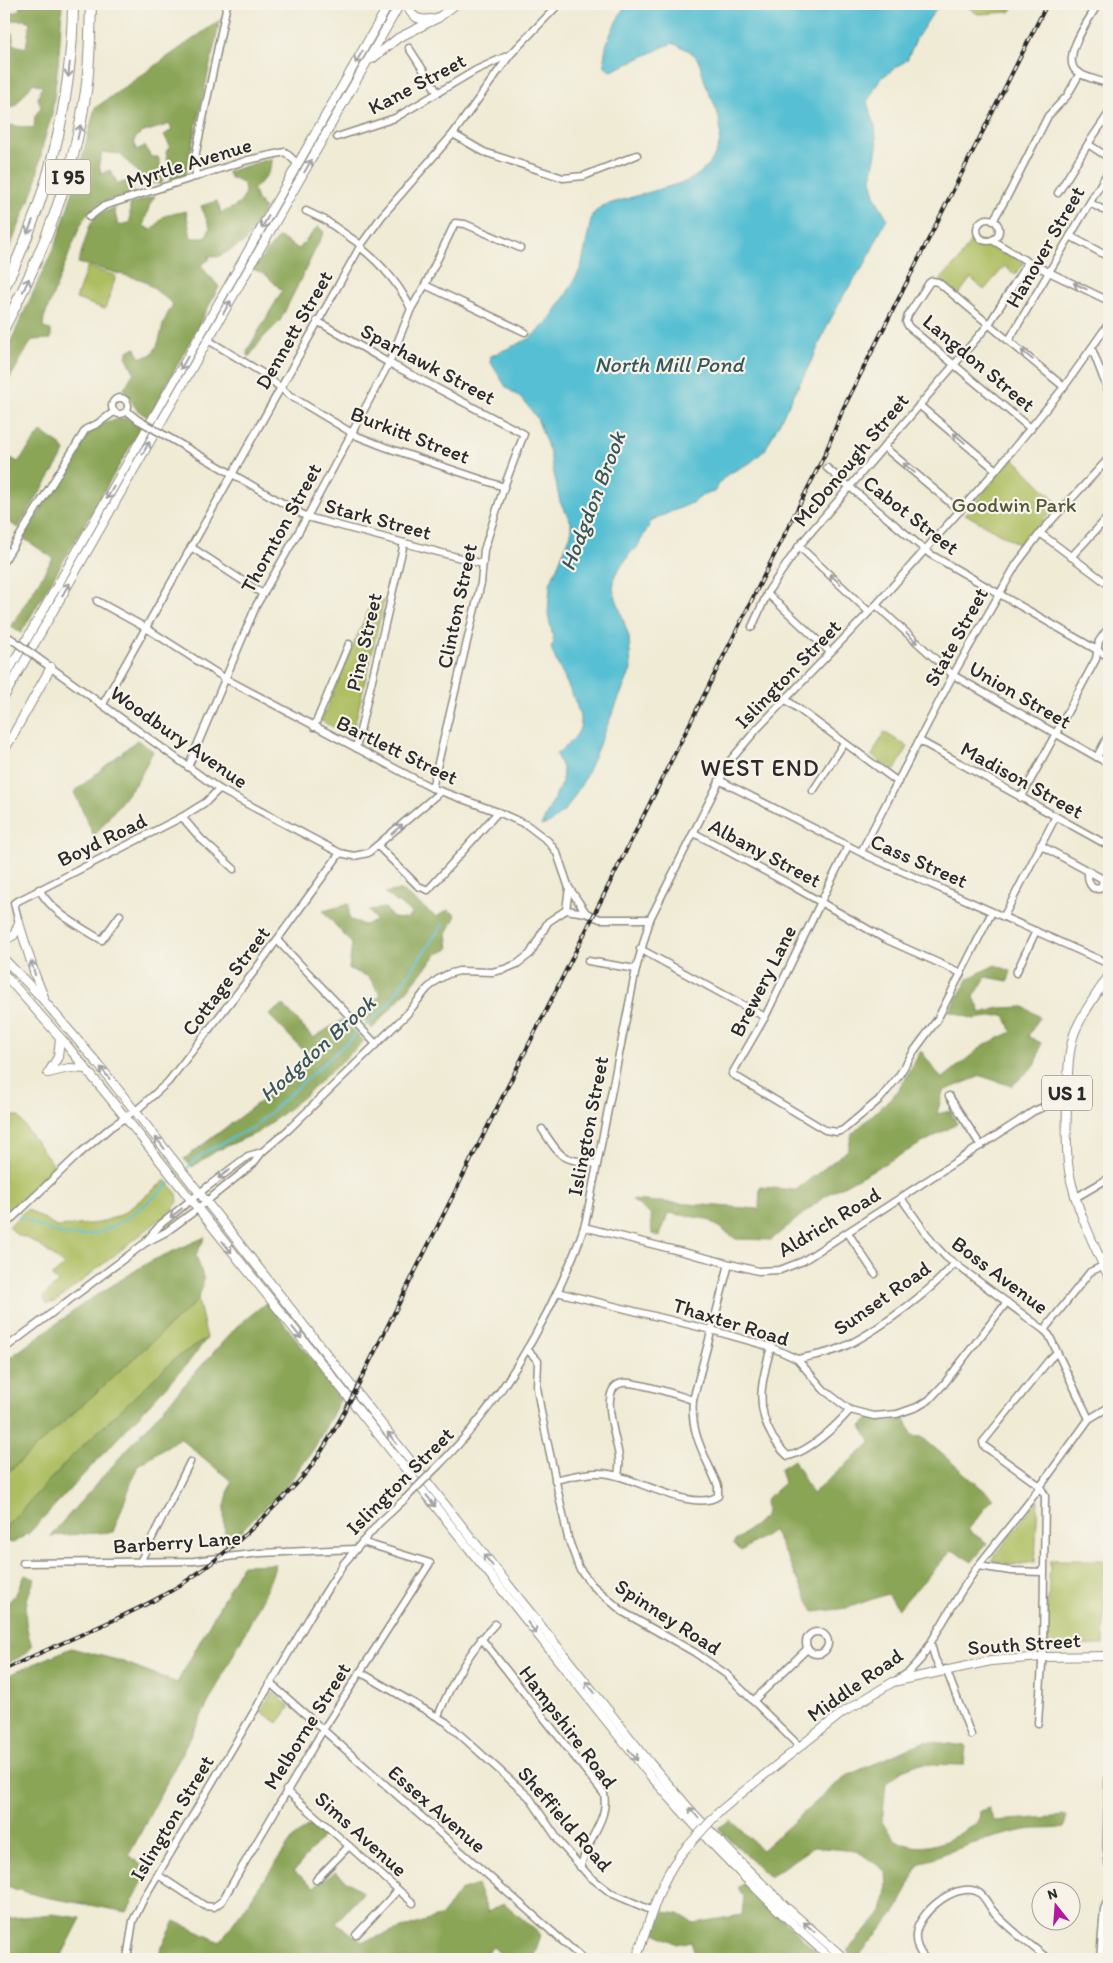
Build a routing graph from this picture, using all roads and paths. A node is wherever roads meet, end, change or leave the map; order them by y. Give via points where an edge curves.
1 (69, 4) edge
2 (73, 4) edge
3 (91, 4) edge
4 (227, 4) edge
5 (384, 4) edge
6 (390, 4) edge
7 (400, 4) edge
8 (408, 4) edge
9 (456, 4) edge
10 (559, 4) edge
11 (1098, 4) edge
12 (383, 15) junction
13 (438, 18) junction
14 (73, 21) junction
15 (409, 48) dead end
16 (510, 55) junction
17 (366, 63) junction
18 (1080, 73) junction
19 (1109, 84) edge
20 (438, 93) junction
21 (1109, 113) edge
22 (1103, 122) junction
23 (1109, 127) edge
24 (453, 134) junction
25 (337, 137) dead end
26 (1088, 144) junction
27 (637, 155) dead end
28 (1109, 158) edge
29 (298, 164) junction
30 (1109, 170) edge
31 (196, 178) junction
32 (1058, 193) dead end
33 (1090, 202) junction
34 (306, 211) dead end
35 (1109, 213) edge
36 (88, 218) dead end
37 (993, 221) junction
38 (1070, 236) junction
39 (992, 240) junction
40 (360, 246) junction
41 (520, 248) dead end
42 (1109, 257) edge
43 (1028, 262) junction
44 (1050, 272) junction
45 (425, 285) junction
46 (4, 288) edge
47 (1109, 301) edge
48 (411, 309) junction
49 (317, 321) junction
50 (1109, 323) edge
51 (989, 324) junction
52 (4, 328) edge
53 (525, 332) dead end
54 (208, 340) junction
55 (1008, 340) junction
56 (1092, 348) junction
57 (389, 363) junction
58 (954, 365) junction
59 (281, 387) junction
60 (1064, 387) junction
61 (1109, 393) edge
62 (919, 405) junction
63 (127, 411) junction
64 (114, 412) junction
65 (1031, 429) junction
66 (352, 433) junction
67 (524, 434) joint
68 (884, 447) junction
69 (1109, 458) edge
70 (827, 468) dead end
71 (996, 470) junction
72 (232, 473) junction
73 (504, 487) junction
74 (850, 488) junction
75 (960, 510) junction
76 (1109, 516) edge
77 (307, 517) junction
78 (1040, 533) junction
79 (404, 543) junction
80 (800, 546) junction
81 (191, 547) junction
82 (925, 551) junction
83 (1071, 557) junction
84 (4, 561) edge
85 (483, 564) junction
86 (1109, 585) edge
87 (767, 592) junction
88 (263, 594) junction
89 (998, 594) junction
90 (97, 601) dead end
91 (876, 605) junction
92 (870, 612) junction
93 (752, 627) dead end
94 (1109, 627) edge
95 (146, 628) junction
96 (4, 634) edge
97 (349, 644) dead end
98 (1097, 650) junction
99 (830, 652) junction
100 (1109, 657) edge
101 (51, 667) junction
102 (953, 674) junction
103 (4, 679) edge
104 (226, 679) junction
105 (4, 697) edge
106 (786, 699) junction
107 (103, 704) junction
108 (314, 727) junction
109 (1054, 733) junction
110 (1109, 734) edge
111 (920, 741) junction
112 (844, 743) junction
113 (5, 748) edge
114 (356, 748) junction
115 (1097, 757) junction
116 (1109, 764) edge
117 (188, 767) junction
118 (719, 780) junction
119 (898, 782) junction
120 (432, 788) junction
121 (219, 789) junction
122 (813, 791) dead end
123 (440, 792) junction
124 (1021, 798) junction
125 (498, 812) junction
126 (182, 818) junction
127 (1055, 818) junction
128 (694, 833) junction
129 (1040, 845) junction
130 (378, 846) junction
131 (848, 846) junction
132 (1109, 846) edge
133 (340, 852) junction
134 (862, 852) junction
135 (234, 869) dead end
136 (1088, 871) dead end
137 (569, 888) junction
138 (39, 889) junction
139 (820, 902) junction
140 (566, 910) junction
141 (992, 912) junction
142 (586, 913) junction
143 (120, 915) dead end
144 (1004, 916) junction
145 (650, 919) junction
146 (19, 923) junction
147 (1036, 930) junction
148 (277, 940) junction
149 (4, 941) edge
150 (640, 949) junction
151 (4, 959) edge
152 (588, 961) dead end
153 (1109, 964) edge
154 (636, 970) junction
155 (961, 973) junction
156 (1016, 973) dead end
157 (4, 974) edge
158 (1109, 975) edge
159 (1102, 985) junction
160 (1109, 993) edge
161 (52, 1010) junction
162 (765, 1017) junction
163 (60, 1038) junction
164 (376, 1044) junction
165 (86, 1069) junction
166 (949, 1096) dead end
167 (1067, 1097) junction
168 (135, 1111) junction
169 (125, 1116) junction
170 (542, 1130) dead end
171 (981, 1146) junction
172 (262, 1152) junction
173 (597, 1164) junction
174 (1109, 1178) edge
175 (200, 1193) junction
176 (902, 1198) junction
177 (1076, 1198) junction
178 (190, 1201) junction
179 (206, 1201) junction
180 (197, 1209) junction
181 (6, 1223) edge
182 (584, 1227) junction
183 (848, 1233) junction
184 (145, 1243) junction
185 (729, 1264) junction
186 (954, 1264) junction
187 (1106, 1264) edge
188 (875, 1274) dead end
189 (1109, 1278) edge
190 (557, 1292) junction
191 (1007, 1302) junction
192 (711, 1330) junction
193 (1044, 1330) junction
194 (771, 1347) junction
195 (4, 1349) edge
196 (527, 1350) junction
197 (1057, 1352) junction
198 (796, 1359) junction
199 (693, 1400) junction
200 (1109, 1407) edge
201 (850, 1410) junction
202 (1089, 1419) junction
203 (190, 1462) dead end
204 (618, 1476) junction
205 (555, 1480) junction
206 (1040, 1486) junction
207 (362, 1542) junction
208 (355, 1549) junction
209 (333, 1550) junction
210 (140, 1562) junction
211 (344, 1563) junction
212 (23, 1564) dead end
213 (978, 1566) junction
214 (1043, 1572) junction
215 (495, 1624) dead end
216 (481, 1638) junction
217 (931, 1644) junction
218 (807, 1649) dead end
219 (1109, 1656) edge
220 (1042, 1657) junction
221 (944, 1670) junction
222 (360, 1672) junction
223 (894, 1682) junction
224 (270, 1683) junction
225 (753, 1701) junction
226 (438, 1716) junction
227 (1038, 1723) dead end
228 (323, 1730) junction
229 (971, 1735) dead end
230 (799, 1746) junction
231 (1109, 1773) edge
232 (286, 1790) junction
233 (350, 1846) junction
234 (1109, 1865) edge
235 (580, 1868) junction
236 (158, 1875) junction
237 (316, 1880) dead end
238 (398, 1890) junction
239 (1109, 1897) edge
240 (413, 1903) dead end
241 (653, 1910) junction
242 (356, 1935) dead end
243 (127, 1959) edge
244 (583, 1959) edge
245 (636, 1959) edge
246 (832, 1959) edge
247 (845, 1959) edge
248 (925, 1959) edge
249 (1048, 1959) edge
250 (1100, 1959) edge

1 - 14 highway
2 - 14 highway, I 95
52 -> 3 highway, I 95 via 44,244 70,170 86,90
4 - 31 street via 195,156
5 - 12 main road
6 - 12 main road
7 - 17 main road
8 - 13 main road via 416,18
9 - 13 main road
10 - 16 street, Dennett Street
11 - 18 street via 1072,51 1071,62
12 -> 29 main road
13 - 17 main road via 398,38
14 -> 46 highway, I 95 via 67,85 57,140 38,207
15 - 20 street
16 - 20 street, Kane Street via 485,65
16 - 24 street, Dennett Street
54 -> 17 main road
18 - 19 street
18 - 37 street via 1048,116
20 - 25 street, Kane Street via 395,118
21 - 22 street
22 - 23 street
22 - 26 street
24 - 27 street via 484,152 564,178 584,176
24 - 40 street, Dennett Street
26 - 28 street
26 - 32 street
29 - 31 street, Myrtle Avenue via 289,154 279,152
29 -> 103 main road
30 - 33 street, Hanover Street
31 - 36 street, Myrtle Avenue via 104,206
33 - 35 street
33 - 38 street, Hanover Street
34 - 40 street via 325,220
37 - 39 street via 998,226 998,233
37 - 39 street via 982,221 977,230 982,240
38 - 42 street
38 - 44 street, Hanover Street
39 - 43 street
40 - 48 street via 395,282
40 - 49 street, Dennett Street
41 - 45 street, Thornton Street via 455,222
43 - 44 street
43 - 51 street, McDonough Street
47 -> 44 street
44 - 55 street, Hanover Street
45 - 48 street, Thornton Street
45 - 53 street
48 - 57 street, Thornton Street
49 - 57 street, Sparhawk Street
49 - 59 street, Dennett Street
50 - 56 street, Islington Street
51 - 55 street
51 - 58 street, McDonough Street
51 - 58 street, Langdon Street via 934,281 928,285 906,322
54 - 59 street, Burkitt Street
105 -> 54 main road
60 -> 55 street
56 - 60 street, Islington Street
56 - 61 street
57 - 66 street, Thornton Street
57 - 67 street, Sparhawk Street
58 - 62 street, McDonough Street
58 - 65 street, Langdon Street
59 - 66 street, Burkitt Street
59 - 72 street, Dennett Street
60 - 65 street, Islington Street
62 - 68 street, McDonough Street
71 -> 62 street
63 - 64 street
63 - 64 street via 127,402 119,398 112,404
63 - 72 street, Stark Street, bridge
64 - 84 street via 86,429
65 - 71 street, Islington Street
66 - 73 street, Burkitt Street
66 - 77 street, Thornton Street
67 - 73 street, Clinton Street
68 - 74 street, McDonough Street
75 -> 68 street
69 - 78 street, State Street
70 - 74 street, Cabot Street
71 - 75 street, Islington Street
72 - 77 street, Stark Street
72 - 81 street, Dennett Street
73 - 85 street, Clinton Street via 484,550
74 - 80 street, McDonough Street
74 - 82 street, Cabot Street
75 - 82 street, Islington Street
76 - 83 street
77 - 79 street, Stark Street
77 - 88 street, Thornton Street
78 - 83 street
78 - 89 street, State Street
79 - 85 street, Stark Street
79 - 114 street, Pine Street
80 - 87 street, McDonough Street
92 -> 80 street
81 - 88 street
81 - 95 street, Dennett Street
82 - 89 street, Cabot Street
82 - 91 street, Islington Street
83 - 86 street
85 - 120 street, Clinton Street
87 - 93 street, McDonough Street
87 - 99 street
88 - 104 street, Thornton Street
89 - 98 street, Cabot Street
89 - 102 street, State Street
90 - 95 street, Bartlett Street
91 - 92 street, Islington Street
91 -> 102 street, Union Street
92 - 99 street, Islington Street
94 - 98 street
95 - 104 street, Bartlett Street
95 - 107 street, Dennett Street
96 - 101 street, Woodbury Avenue, bridge
97 - 108 street
98 - 100 street, Cabot Street
98 - 109 street via 1096,659
99 - 106 street, Islington Street
101 - 107 street, Woodbury Avenue
101 - 113 main road
102 - 109 street, Union Street
102 - 111 street, State Street
104 - 108 street, Bartlett Street
104 - 117 street, Thornton Street
106 - 112 street
106 - 118 street, Islington Street via 746,741
107 - 117 street, Woodbury Avenue
108 - 114 street, Bartlett Street
109 - 115 street, Union Street
109 - 124 street
110 - 115 street
111 - 119 street, State Street
111 - 124 street, Madison Street
112 - 119 street
112 - 122 street
114 - 120 street, Bartlett Street
115 - 116 street, Union Street
117 - 121 street, Woodbury Avenue
118 - 128 street, Islington Street
118 - 131 street, Cass Street
119 - 134 street, State Street
120 - 123 street, Bartlett Street
121 - 126 street, Boyd Road
121 - 133 street, Woodbury Avenue
123 - 125 street, Bartlett Street
130 -> 123 street, Woodbury Avenue
124 - 127 street, Madison Street
125 - 130 street via 428,890 418,886
125 - 137 street, Bartlett Street via 542,836 557,853
126 - 135 street
126 - 138 street, Boyd Road
127 - 129 street
127 - 132 street, Madison Street
128 - 139 street, Albany Street
128 - 145 street, Islington Street
129 - 136 street
129 - 144 street
130 - 133 street, Woodbury Avenue via 361,855
131 - 134 street, Cass Street
131 - 139 street, Albany Street
133 - 148 street, Cottage Street
134 - 141 street, Cass Street
137 - 140 street, Bartlett Street
137 - 142 street
138 - 143 street via 58,912 102,940
138 - 146 street, Boyd Road via 14,903
139 - 155 street via 885,939
139 - 162 street, Brewery Lane
140 - 142 street
140 - 164 street via 548,922 530,954 517,964 499,971 459,971 437,980
141 - 144 street, Cass Street
141 - 155 street
142 - 145 street via 600,919
144 - 147 street, Cass Street
145 - 150 street, Islington Street
146 - 149 main road via 14,935
161 -> 146 main road via 35,975
147 - 153 street, Cass Street
147 - 156 street
148 - 164 street
148 - 168 street, Cottage Street via 177,1071
150 - 154 street, Islington Street
150 - 162 street
151 - 161 main road
152 - 154 street
154 - 173 street, Islington Street
155 - 162 street, Brewery Lane via 937,1020 898,1077 880,1099 837,1132 824,1130 732,1074
157 - 163 main road
158 - 159 main road, US 1
159 - 160 street
159 - 167 main road, US 1 via 1074,1034
168 -> 161 main road
163 - 165 main road
163 - 165 main road via 58,1057 48,1073 69,1068
164 - 172 street
165 - 169 main road
166 - 171 street
167 - 171 street, Aldrich Road via 1034,1111
167 - 177 main road, US 1 via 1068,1160
168 - 169 street, Cottage Street
175 -> 168 main road
169 - 178 main road
169 - 181 street, Cottage Street
170 - 173 street via 564,1158
171 - 176 street, Aldrich Road
172 -> 175 street via 248,1156
172 - 179 street via 253,1164
173 - 182 street, Islington Street
174 - 177 street
175 - 178 street
175 - 179 main road
176 - 183 street, Aldrich Road
176 - 186 street, Boss Avenue via 933,1243
177 - 187 main road, US 1 via 1087,1232
178 - 180 main road
178 -> 184 street via 161,1224
179 - 180 street
247 -> 179 main road via 750,1872 660,1774
180 - 184 street
180 -> 246 main road via 648,1773 738,1872
182 - 185 street, Aldrich Road
182 - 190 street, Islington Street
183 - 185 street, Aldrich Road via 803,1261 780,1270 758,1271
183 - 188 street
184 - 195 street
185 - 192 street
186 - 191 street, Boss Avenue
186 - 198 street, Sunset Road via 914,1300 861,1338 835,1350
187 - 189 main road, US 1
187 - 193 street via 1086,1276
190 - 192 street, Thaxter Road
190 - 196 street, Islington Street
191 - 193 street, Boss Avenue
191 - 201 street, Thaxter Road via 929,1400 890,1416 866,1415
192 - 194 street, Thaxter Road
192 - 199 street
193 - 197 street
194 - 198 street, Thaxter Road
194 - 201 street via 760,1391 761,1405 770,1432 788,1456 836,1427
196 - 205 street, Spinney Road via 538,1360 538,1397
196 - 207 street, Islington Street, bridge via 478,1422
197 - 202 street
197 - 206 street via 983,1442 984,1446
198 - 201 street, Thaxter Road via 824,1390
199 - 204 street via 630,1382 614,1387 610,1405 619,1457
199 - 204 street via 693,1427 718,1486 718,1496 707,1501 693,1500 665,1494
200 - 202 street, Middle Road
202 - 206 street, Middle Road
203 - 210 street
204 - 205 street via 598,1474
205 - 225 street, Spinney Road via 572,1552 592,1585 623,1612 710,1662
206 - 213 street, Middle Road
206 - 214 street via 1045,1496
207 - 208 street, Islington Street
207 - 222 street, Melborne Street via 430,1562
208 - 209 street, Barberry Lane
208 - 211 street, Islington Street
209 - 210 street, Barberry Lane
209 - 211 street
210 - 212 street, Barberry Lane
211 - 224 street, Islington Street
213 - 214 street
213 - 217 street, Middle Road
214 - 220 street
215 - 216 street
216 - 226 street via 458,1672
216 - 235 street, Hampshire Road via 604,1794 606,1803 602,1819
217 - 221 street, South Street via 935,1659
217 - 223 street, Middle Road via 915,1666
218 - 225 street
219 - 220 main road, South Street
220 - 221 main road, South Street via 991,1661
220 - 227 street
221 - 223 main road, South Street
221 - 229 street
222 - 226 street, Sheffield Road
222 - 228 street, Melborne Street
223 - 230 main road, Middle Road via 852,1706
224 - 228 street, Essex Avenue
224 - 236 street, Islington Street
225 - 230 street, Spinney Road
226 - 235 street, Sheffield Road via 529,1797
228 - 232 street, Melborne Street
228 - 244 street, Essex Avenue
230 - 241 main road, Middle Road, bridge via 719,1812 687,1847 668,1873
231 - 234 main road
232 - 233 street, Sims Avenue
232 - 236 street, Melborne Street via 217,1906 205,1906
233 - 237 street
233 - 238 street, Sims Avenue
235 - 241 street, Sheffield Road via 611,1893
236 - 243 street, Islington Street via 133,1921
238 - 240 street, Sims Avenue
238 - 242 street
239 - 250 street via 1104,1909
241 - 245 main road, Middle Road
248 - 249 street via 916,1941 918,1924 942,1899 964,1890 984,1896 993,1911

